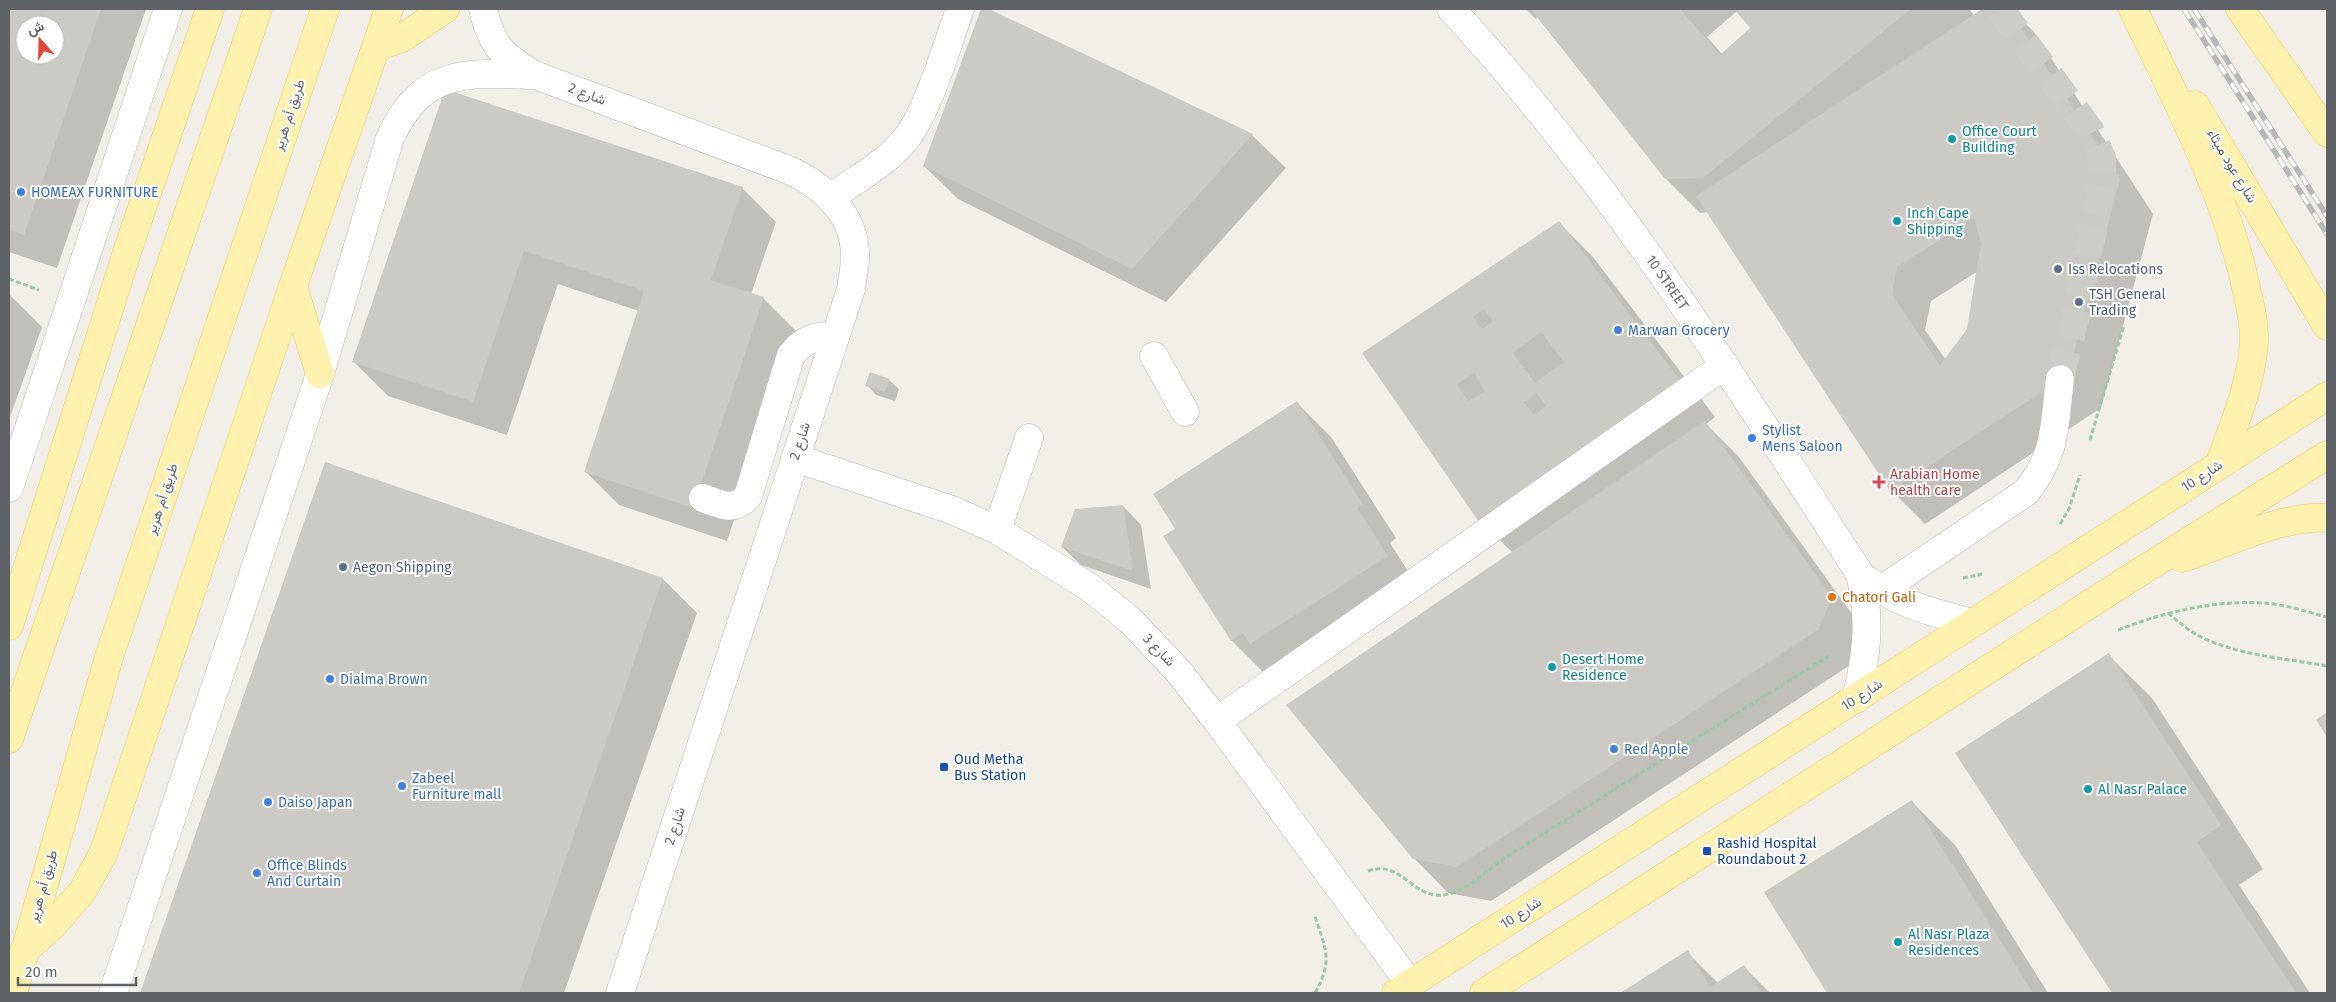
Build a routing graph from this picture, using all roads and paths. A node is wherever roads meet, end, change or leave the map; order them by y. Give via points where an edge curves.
1 (168, 9) edge
2 (210, 9) edge
3 (258, 9) edge
4 (324, 9) edge
5 (388, 9) edge
6 (445, 9) edge
7 (483, 9) edge
8 (960, 9) edge
9 (1451, 9) edge
10 (2134, 9) edge
11 (2240, 9) edge
12 (376, 47) junction
13 (535, 75) junction
14 (2327, 133) edge
15 (832, 198) junction
16 (293, 286) junction
17 (2124, 325) dead end
18 (2327, 326) edge
19 (835, 337) junction
20 (1154, 356) dead end
21 (1725, 365) junction
22 (320, 374) junction
23 (2060, 380) tunnel mouth
24 (2327, 396) edge
25 (1185, 412) dead end
26 (1029, 438) dead end
27 (2088, 445) dead end
28 (2327, 455) edge
29 (794, 458) junction
30 (2219, 465) junction
31 (2080, 472) dead end
32 (9, 488) edge
33 (703, 498) dead end
34 (2327, 518) edge
35 (997, 530) junction
36 (2056, 531) dead end
37 (1988, 572) dead end
38 (1860, 574) junction
39 (2132, 577) junction
40 (1959, 578) dead end
41 (1881, 590) junction
42 (2168, 613) junction
43 (2327, 617) edge
44 (1973, 623) junction
45 (9, 626) edge
46 (1868, 632) junction
47 (2110, 633) dead end
48 (2327, 666) edge
49 (1856, 699) junction
50 (1218, 721) junction
51 (9, 739) edge
52 (1338, 888) junction
53 (24, 951) junction
54 (1403, 989) edge
55 (13, 993) edge
56 (112, 993) edge
57 (620, 993) edge
58 (1315, 993) edge
59 (1484, 993) edge

1 - 32 street
2 - 45 main road via 128,249
3 - 51 main road
4 - 53 main road, طريق أم هرير via 110,657
5 - 12 main road
6 - 12 main road via 402,38
7 - 13 street via 489,33 508,59
8 - 15 street via 920,116 905,140 885,160
9 - 21 street, 10 STREET via 1577,157 1678,294
10 - 18 main road, شارع عود ميثاء via 2223,150
10 - 30 main road via 2215,186 2237,250 2250,306 2254,340 2250,371
11 - 14 main road
12 - 16 main road
13 - 15 street, شارع 2 via 789,170 812,180
13 - 22 street via 463,75 438,82 417,96 400,115 390,138
15 - 19 street, شارع 2 via 849,225 856,257 851,289
16 - 22 main road
16 - 53 main road via 104,852 82,892
17 - 27 path
19 - 29 street, شارع 2
19 - 33 street via 807,339 791,355 744,501 727,507
20 - 25 street
21 - 38 street, 10 STREET
21 - 50 street
22 - 56 street
23 - 41 street via 2051,451 2041,473 2026,492
24 - 30 main road, شارع 10
26 - 35 street
28 - 39 main road
29 - 35 street, شارع 3 via 952,510
29 - 57 street, شارع 2
30 - 44 main road, شارع 10
31 - 36 path via 2069,509
34 - 39 main road via 2308,517 2267,528
35 - 50 street, شارع 3 via 1089,587 1130,620 1179,672
37 - 40 path
38 - 41 street
38 - 46 street via 1866,598
39 - 59 main road
41 - 44 street via 1909,604
42 - 43 path via 2210,604 2265,603
42 - 47 path
42 - 48 path via 2188,630 2210,641 2238,650
44 - 49 main road, شارع 10
46 - 49 street
46 - 52 path via 1506,857 1464,888 1450,894 1421,892 1401,874 1385,868 1365,872
49 - 54 main road, شارع 10
50 - 52 street, شارع 3
52 - 54 street, شارع 3
52 - 58 path via 1317,904 1315,914 1323,935 1327,962
53 - 55 main road, طريق أم هرير

